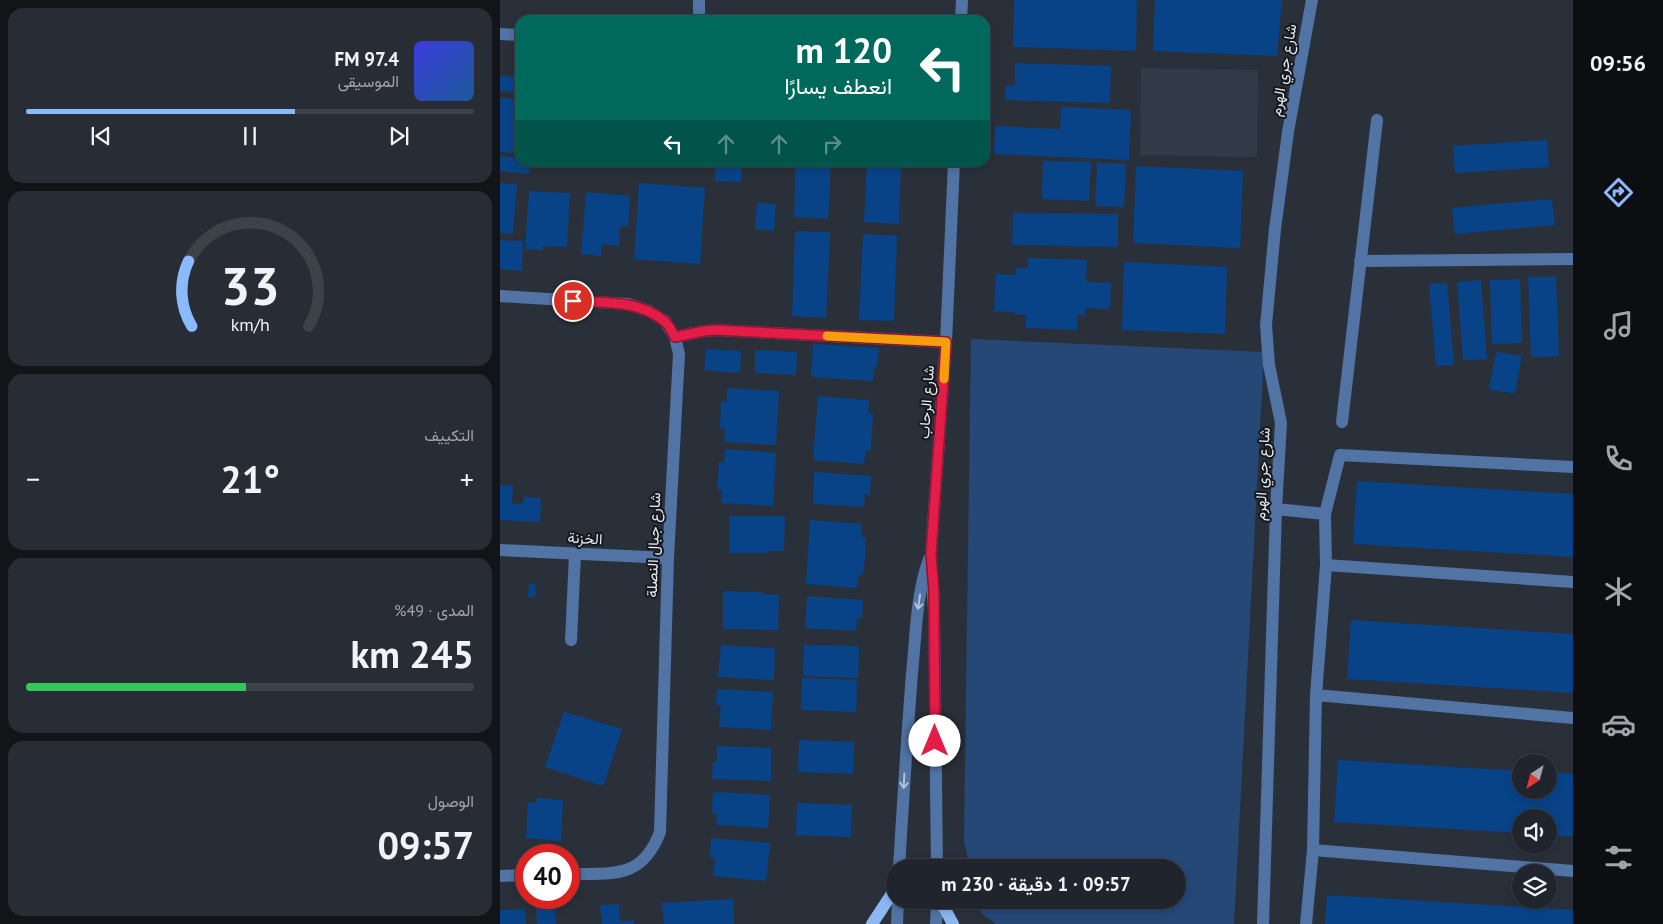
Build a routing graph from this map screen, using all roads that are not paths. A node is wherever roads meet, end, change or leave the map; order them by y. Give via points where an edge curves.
1 (699, 0) edge
2 (962, 0) edge
3 (1312, 0) edge
4 (699, 15) edge
5 (961, 15) edge
6 (500, 34) edge
7 (515, 35) edge
8 (1377, 120) dead end
9 (954, 167) edge
10 (1573, 259) edge
11 (1360, 261) junction
12 (500, 296) edge
13 (675, 337) junction
14 (946, 342) junction
15 (1342, 422) dead end
16 (1573, 467) edge
17 (1276, 508) junction
18 (1324, 514) junction
19 (500, 550) edge
20 (574, 554) junction
21 (931, 554) junction
22 (668, 558) junction
23 (1326, 565) junction
24 (1573, 582) edge
25 (570, 640) dead end
26 (1316, 695) junction
27 (1573, 718) edge
28 (1312, 850) junction
29 (899, 859) edge
30 (937, 859) edge
31 (1573, 871) edge
32 (580, 874) edge
33 (515, 875) edge
34 (500, 876) edge
35 (886, 903) edge
36 (898, 909) edge
37 (937, 909) edge
38 (944, 909) edge
39 (872, 924) edge
40 (898, 924) edge
41 (936, 924) edge
42 (953, 924) edge
43 (1263, 924) edge
44 (1306, 924) edge

1 - 4 street
2 - 5 street
3 - 17 street, شارع جري الهرم via 1288,132 1266,325 1269,365 1281,423
6 - 7 street
8 - 11 street
9 - 14 street, شارع الرحاب
10 - 11 street
11 - 15 street
12 - 13 street, شارع جبال النصلة via 628,304 665,321
13 - 14 street via 716,330
13 - 22 street, شارع جبال النصلة via 679,354
14 - 21 street, شارع الرحاب
16 - 18 street via 1340,455
17 - 18 street
17 - 43 street, شارع جري الهرم
18 - 23 street
19 - 20 street, الخزنة
20 - 22 street, الخزنة
20 - 25 street
21 -> 29 street, شارع الرحاب via 918,607
21 - 30 street, شارع الرحاب
22 - 32 street, شارع جبال النصلة via 660,832 645,859 631,869
23 - 24 street
23 - 26 street
26 - 27 street
26 - 28 street
28 - 31 street
28 - 44 street
33 - 34 street
35 - 39 main road
36 - 40 street
37 - 41 street
38 - 42 main road

